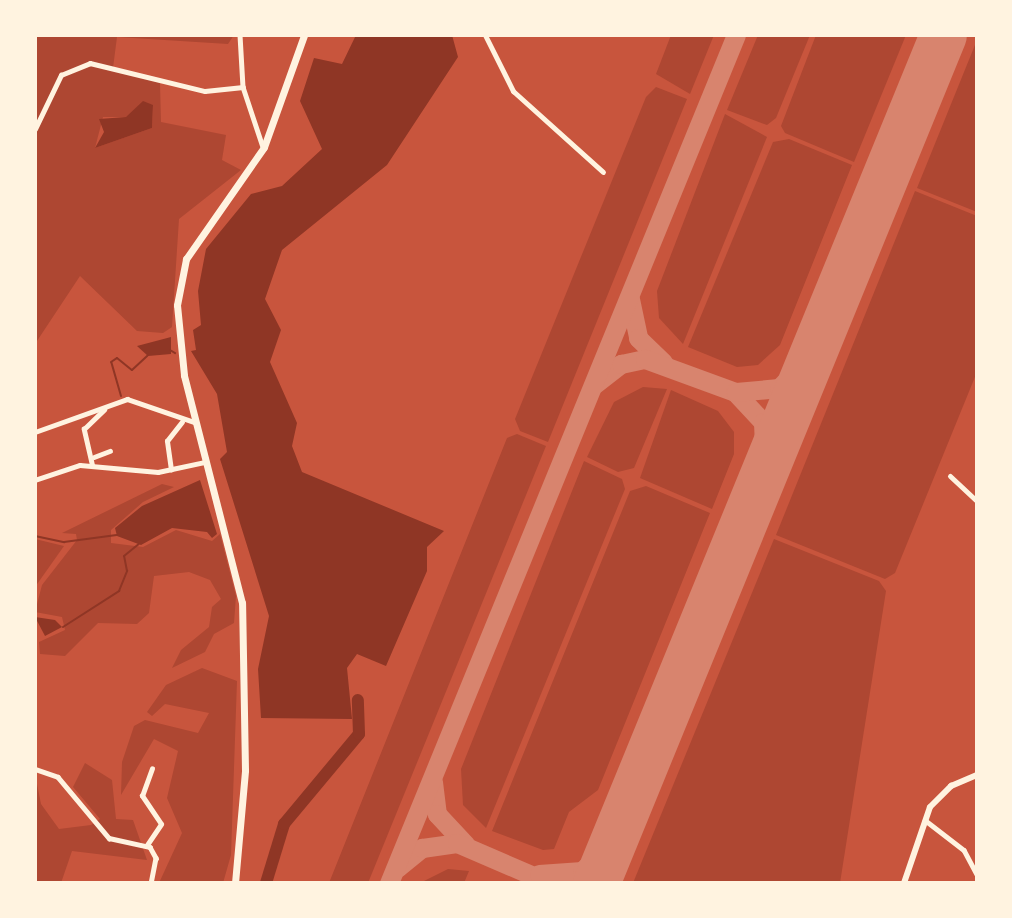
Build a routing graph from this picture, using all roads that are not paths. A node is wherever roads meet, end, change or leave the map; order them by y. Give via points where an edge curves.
1 (240, 35) edge
2 (304, 35) edge
3 (485, 35) edge
4 (243, 88) junction
5 (35, 129) edge
6 (264, 148) junction
7 (603, 172) dead end
8 (108, 407) junction
9 (183, 422) junction
10 (194, 422) junction
11 (35, 432) edge
12 (110, 451) dead end
13 (94, 457) junction
14 (205, 461) junction
15 (92, 465) junction
16 (172, 470) junction
17 (950, 476) dead end
18 (35, 480) edge
19 (977, 500) edge
20 (35, 769) edge
21 (152, 769) dead end
22 (977, 775) edge
23 (923, 818) junction
24 (147, 845) junction
25 (977, 874) edge
26 (151, 883) edge
27 (235, 883) edge
28 (904, 883) edge

1 - 4 street
2 - 6 main road
3 - 7 street via 513,91
4 - 5 street via 205,91 90,63 61,75
4 - 6 street
6 - 10 main road via 197,238 179,281 184,375
8 - 9 street via 119,400 149,403
8 - 11 street
8 - 13 street via 84,429
9 - 10 street
9 - 16 street via 167,440
10 - 14 main road
12 - 13 street
13 - 15 street
14 - 16 street
14 - 27 main road via 242,603 245,770
15 - 16 street
15 - 18 street
17 - 19 street
20 - 24 street via 58,776 109,838
21 - 24 street via 142,796 161,824
22 - 23 main road via 951,786
23 - 25 street via 964,850
23 - 28 main road
24 - 26 street via 156,858

